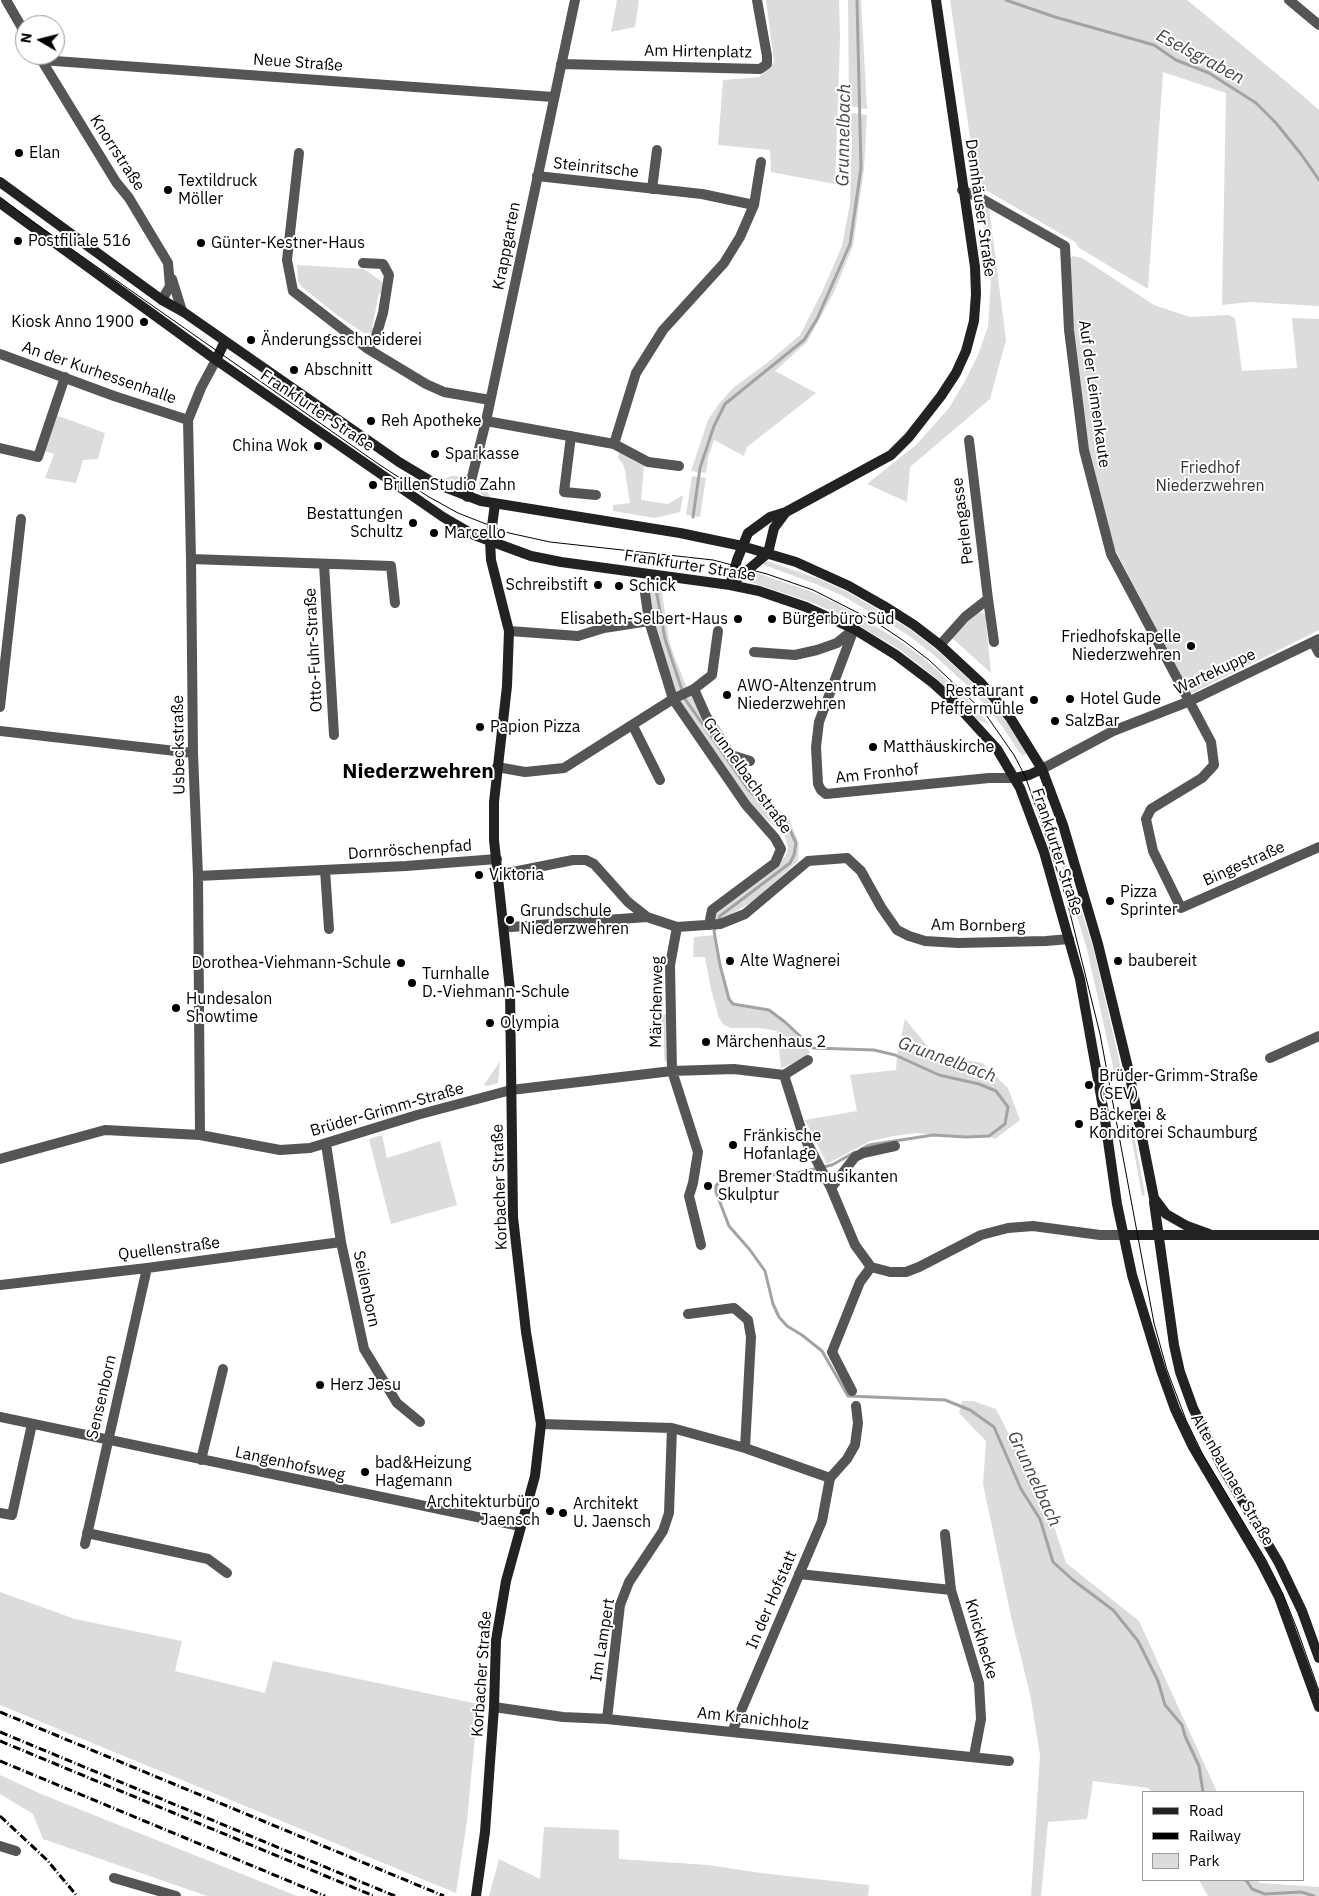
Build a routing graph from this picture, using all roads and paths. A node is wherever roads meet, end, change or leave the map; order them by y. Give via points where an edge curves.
1 (6, 0) edge
2 (575, 0) edge
3 (757, 0) edge
4 (936, 0) edge
5 (1289, 0) edge
6 (15, 16) edge
7 (1319, 25) edge
8 (65, 59) edge
9 (561, 64) junction
10 (44, 65) edge
11 (553, 97) junction
12 (657, 150) dead end
13 (299, 153) dead end
14 (761, 162) dead end
15 (537, 176) junction
16 (0, 182) edge
17 (652, 189) junction
18 (962, 190) junction
19 (0, 203) edge
20 (754, 205) junction
21 (363, 263) dead end
22 (169, 268) junction
23 (162, 300) junction
24 (182, 311) junction
25 (153, 314) junction
26 (225, 341) junction
27 (368, 349) junction
28 (0, 354) edge
29 (216, 360) junction
30 (65, 378) junction
31 (490, 400) junction
32 (188, 420) junction
33 (486, 421) junction
34 (570, 436) junction
35 (969, 440) dead end
36 (614, 444) junction
37 (0, 448) edge
38 (679, 466) dead end
39 (596, 495) dead end
40 (468, 497) junction
41 (495, 504) junction
42 (786, 512) junction
43 (21, 519) dead end
44 (490, 541) junction
45 (742, 546) junction
46 (768, 554) junction
47 (191, 559) junction
48 (324, 564) junction
49 (730, 585) junction
50 (645, 593) dead end
51 (988, 599) junction
52 (395, 603) dead end
53 (649, 621) junction
54 (854, 629) junction
55 (509, 631) junction
56 (718, 631) dead end
57 (1316, 641) edge
58 (994, 642) dead end
59 (940, 645) junction
60 (754, 652) dead end
61 (1319, 653) edge
62 (691, 690) junction
63 (675, 698) junction
64 (1190, 701) junction
65 (0, 707) edge
66 (633, 726) junction
67 (0, 731) edge
68 (334, 735) dead end
69 (193, 752) junction
70 (750, 761) dead end
71 (497, 767) junction
72 (1042, 768) junction
73 (1015, 778) junction
74 (660, 780) dead end
75 (1319, 847) edge
76 (496, 859) junction
77 (325, 870) junction
78 (498, 875) junction
79 (198, 876) junction
80 (647, 917) junction
81 (713, 924) junction
82 (511, 927) dead end
83 (677, 927) junction
84 (329, 929) dead end
85 (1069, 939) junction
86 (1319, 1036) edge
87 (1270, 1058) dead end
88 (808, 1060) dead end
89 (672, 1071) junction
90 (784, 1076) junction
91 (511, 1090) junction
92 (200, 1135) junction
93 (326, 1144) junction
94 (895, 1146) dead end
95 (0, 1159) edge
96 (831, 1188) junction
97 (1154, 1198) junction
98 (1209, 1234) junction
99 (1124, 1235) junction
100 (1158, 1235) junction
101 (1319, 1235) edge
102 (341, 1242) junction
103 (702, 1246) dead end
104 (871, 1267) junction
105 (147, 1268) junction
106 (0, 1285) edge
107 (688, 1314) dead end
108 (223, 1369) dead end
109 (852, 1391) dead end
110 (856, 1406) dead end
111 (0, 1417) edge
112 (420, 1422) dead end
113 (32, 1424) junction
114 (541, 1424) junction
115 (672, 1428) junction
116 (107, 1440) junction
117 (745, 1448) junction
118 (201, 1460) junction
119 (830, 1478) junction
120 (0, 1513) edge
121 (520, 1526) junction
122 (945, 1534) dead end
123 (227, 1573) dead end
124 (799, 1574) junction
125 (951, 1590) junction
126 (1319, 1658) edge
127 (1319, 1707) edge
128 (494, 1708) junction
129 (607, 1719) junction
130 (732, 1732) junction
131 (974, 1756) junction
132 (1009, 1761) dead end
133 (0, 1846) edge
134 (16, 1851) dead end
135 (114, 1878) dead end
136 (176, 1896) edge
137 (476, 1896) edge

1 - 6 street
2 - 9 street, Krappgarten
3 - 9 street, Am Hirtenplatz via 767,56 767,64 760,69
4 - 18 main road, Dennhäuser Straße
5 - 7 street
8 - 11 street, Neue Straße
9 - 11 street, Krappgarten
10 - 22 street, Knorrstraße via 133,204
11 - 15 street, Krappgarten
12 - 17 street, Steinritsche
13 - 27 street via 287,260 294,291
14 - 20 street
15 - 17 street, Steinritsche
15 - 31 street, Krappgarten
16 - 23 main road, Frankfurter Straße
17 - 20 street, Steinritsche via 702,194
18 - 42 main road, Dennhäuser Straße via 976,294 974,321 956,373 909,437 891,455
18 - 64 street, Auf der Leimenkaute via 1065,246 1069,330 1084,450 1111,554
19 - 25 main road, Frankfurter Straße
20 - 36 street via 724,262 662,330 636,373
21 - 27 street via 383,264 389,275 383,313
22 - 23 street via 170,286
22 - 24 street, Knorrstraße
23 - 24 main road, Frankfurter Straße
23 - 25 main road
24 - 26 main road, Frankfurter Straße
25 - 29 main road, Frankfurter Straße
26 - 29 main road
26 - 40 main road, Frankfurter Straße via 399,462 434,483
27 - 31 street via 444,392
28 - 30 street, An der Kurhessenhalle
29 - 32 street, Usbeckstraße via 200,388
29 - 44 main road, Frankfurter Straße via 443,517 474,536
30 - 32 street, An der Kurhessenhalle
30 - 37 street via 38,457
31 - 33 street, Krappgarten
32 - 47 street, Usbeckstraße
33 - 34 street
33 - 40 street, Krappgarten
34 - 36 street
34 - 39 street via 564,492
35 - 51 street, Perlengasse
36 - 38 street via 648,462
40 - 41 main road, Frankfurter Straße
41 - 44 main road, Korbacher Straße
41 - 45 main road, Frankfurter Straße
42 - 45 main road, Dennhäuser Straße via 770,517 754,528
42 - 46 main road, Dennhäuser Straße via 774,528
43 - 65 street
44 - 49 main road, Frankfurter Straße via 531,556 561,562
44 - 55 main road, Korbacher Straße via 493,571
45 - 46 main road, Frankfurter Straße
45 - 49 main road, Dennhäuser Straße
46 - 49 main road
46 - 59 main road, Frankfurter Straße via 796,562 849,586 914,625
47 - 48 street, Otto-Fuhr-Straße
47 - 69 street, Usbeckstraße
48 - 52 street, Otto-Fuhr-Straße via 391,566
48 - 68 street, Otto-Fuhr-Straße
49 - 54 main road, Frankfurter Straße via 781,598
50 - 53 street, Grunnelbachstraße
51 - 58 street, Perlengasse
51 - 59 street via 965,616
53 - 55 street via 578,636
53 - 63 street, Grunnelbachstraße
54 - 60 street via 837,643 817,650 794,654
54 - 73 main road, Frankfurter Straße via 896,655 944,693 997,749
54 - 73 street, Am Fronhof via 819,722 816,747 821,790 826,794
55 - 71 main road, Korbacher Straße via 507,686
56 - 62 street via 712,675
57 - 61 street
57 - 64 street, Wartekuppe
59 - 72 main road, Frankfurter Straße via 995,698
62 - 63 street
62 - 70 street via 731,755
63 - 66 street
63 - 81 street, Grunnelbachstraße via 746,804 781,849 775,863 712,910
64 - 72 street, Wartekuppe via 1113,732
64 - 75 street, Bingestraße via 1210,742 1214,765 1202,778 1151,809 1146,819 1153,851 1181,908
66 - 71 street via 564,768 525,772
66 - 74 street
67 - 69 street
69 - 79 street, Usbeckstraße
71 - 76 main road, Korbacher Straße via 494,802
72 - 73 main road
72 - 97 main road, Frankfurter Straße via 1063,825 1098,944 1129,1072
73 - 85 main road, Frankfurter Straße via 1044,852
76 - 77 street, Dornröschenpfad
76 - 78 main road, Korbacher Straße
77 - 79 street, Dornröschenpfad
77 - 84 street, Dornröschenpfad
78 - 80 street via 586,860 594,864 628,902
78 - 91 main road, Korbacher Straße via 510,990
79 - 92 street, Usbeckstraße
80 - 82 street
80 - 83 street
81 - 83 street
81 - 85 street, Am Bornberg via 744,914 808,861 848,858 861,872 897,930 909,936 925,941
83 - 89 street, Märchenweg via 670,965
85 - 99 main road, Frankfurter Straße via 1088,1019
86 - 87 street
88 - 90 street
89 - 90 street, Brüder-Grimm-Straße via 734,1069
89 - 91 street, Brüder-Grimm-Straße
89 - 103 street, Märchenweg via 698,1152 689,1196
90 - 96 street via 800,1128
91 - 93 street, Brüder-Grimm-Straße
91 - 114 main road, Korbacher Straße via 513,1217 526,1332
92 - 93 street, Brüder-Grimm-Straße via 280,1150
92 - 95 street, Brüder-Grimm-Straße via 106,1130
93 - 102 street, Seilenborn
94 - 96 street via 855,1157
96 - 104 street via 855,1246
97 - 98 main road, Frankfurter Straße via 1173,1219
97 - 100 main road, Altenbaunaer Straße
98 - 100 main road, Frankfurter Straße
98 - 101 main road, Frankfurter Straße
99 - 100 main road, Frankfurter Straße
99 - 104 street via 1033,1226 1008,1228 981,1235 906,1272
99 - 127 main road, Altenbaunaer Straße via 1132,1275 1175,1409 1193,1447 1279,1597
100 - 126 main road, Altenbaunaer Straße via 1174,1345 1193,1408 1221,1465 1280,1563
102 - 105 street, Quellenstraße
102 - 112 street, Seilenborn via 364,1348 397,1403
104 - 109 street via 860,1282 832,1352
105 - 106 street, Quellenstraße
105 - 116 street, Sensenborn
107 - 117 street via 734,1308 748,1320
108 - 118 street
110 - 119 street via 855,1445
111 - 113 street, Langenhofsweg
113 - 116 street, Langenhofsweg
113 - 120 street via 12,1515
114 - 115 street
114 - 121 main road, Korbacher Straße via 535,1476
115 - 117 street
115 - 129 street, Im Lampert via 669,1513 663,1531 630,1582 620,1606
116 - 118 street, Langenhofsweg
116 - 123 street, Sensenborn via 86,1539 208,1559
117 - 119 street
118 - 121 street, Langenhofsweg
119 - 124 street, In der Hofstatt via 822,1521
121 - 128 main road, Korbacher Straße via 496,1640
122 - 125 street, Knickhecke
124 - 125 street, Knickhecke
124 - 130 street, In der Hofstatt
125 - 131 street, Knickhecke via 979,1683 981,1719
128 - 129 street, Am Kranichholz
128 - 137 main road, Korbacher Straße via 485,1832
129 - 130 street, Am Kranichholz
130 - 131 street, Am Kranichholz
131 - 132 street, Am Kranichholz
133 - 134 street
135 - 136 street

